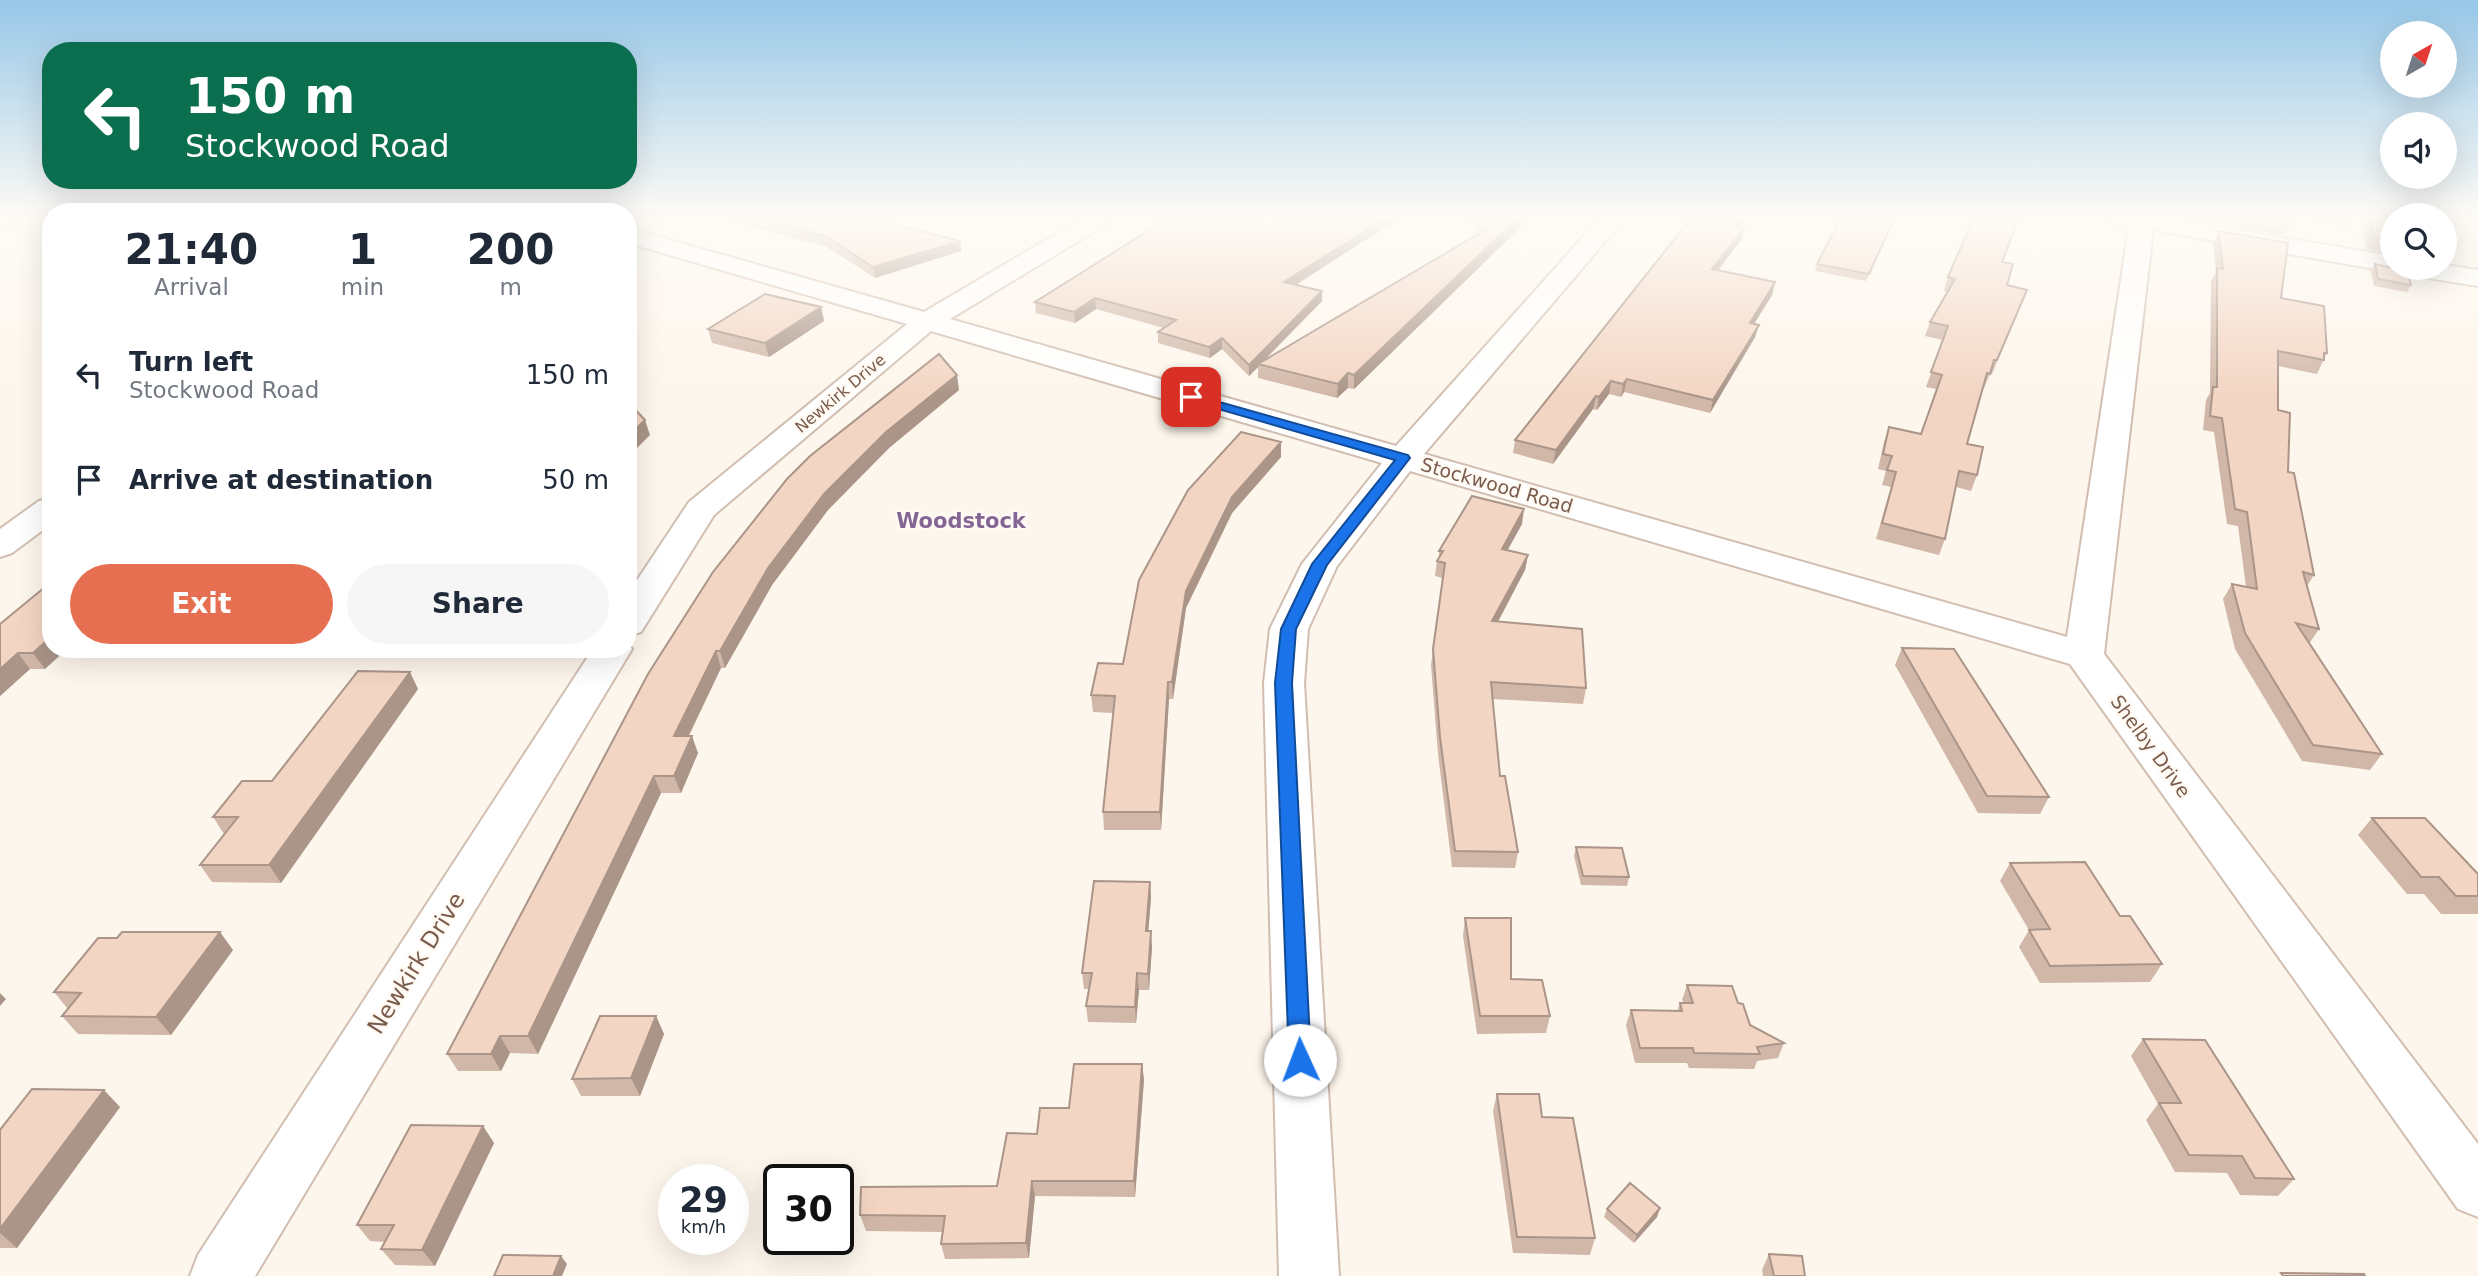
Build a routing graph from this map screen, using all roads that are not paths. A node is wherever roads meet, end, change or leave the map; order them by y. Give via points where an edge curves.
1 (772, 277) edge
2 (1002, 277) edge
3 (1562, 277) edge
4 (2123, 277) edge
5 (927, 321) junction
6 (1403, 458) junction
7 (42, 515) edge
8 (0, 546) edge
9 (637, 610) edge
10 (2084, 654) junction
11 (606, 658) edge
12 (2478, 1190) edge
13 (220, 1276) edge
14 (1309, 1276) edge

1 - 5 street, Stockwood Road
2 - 5 street, Newkirk Drive
3 - 6 street
4 - 10 street
5 - 6 street, Stockwood Road
5 - 9 street, Newkirk Drive via 701,509
6 - 10 street, Stockwood Road
6 - 14 street via 1320,564 1289,629 1284,683
7 - 8 street
10 - 12 street, Shelby Drive
11 - 13 street, Newkirk Drive

